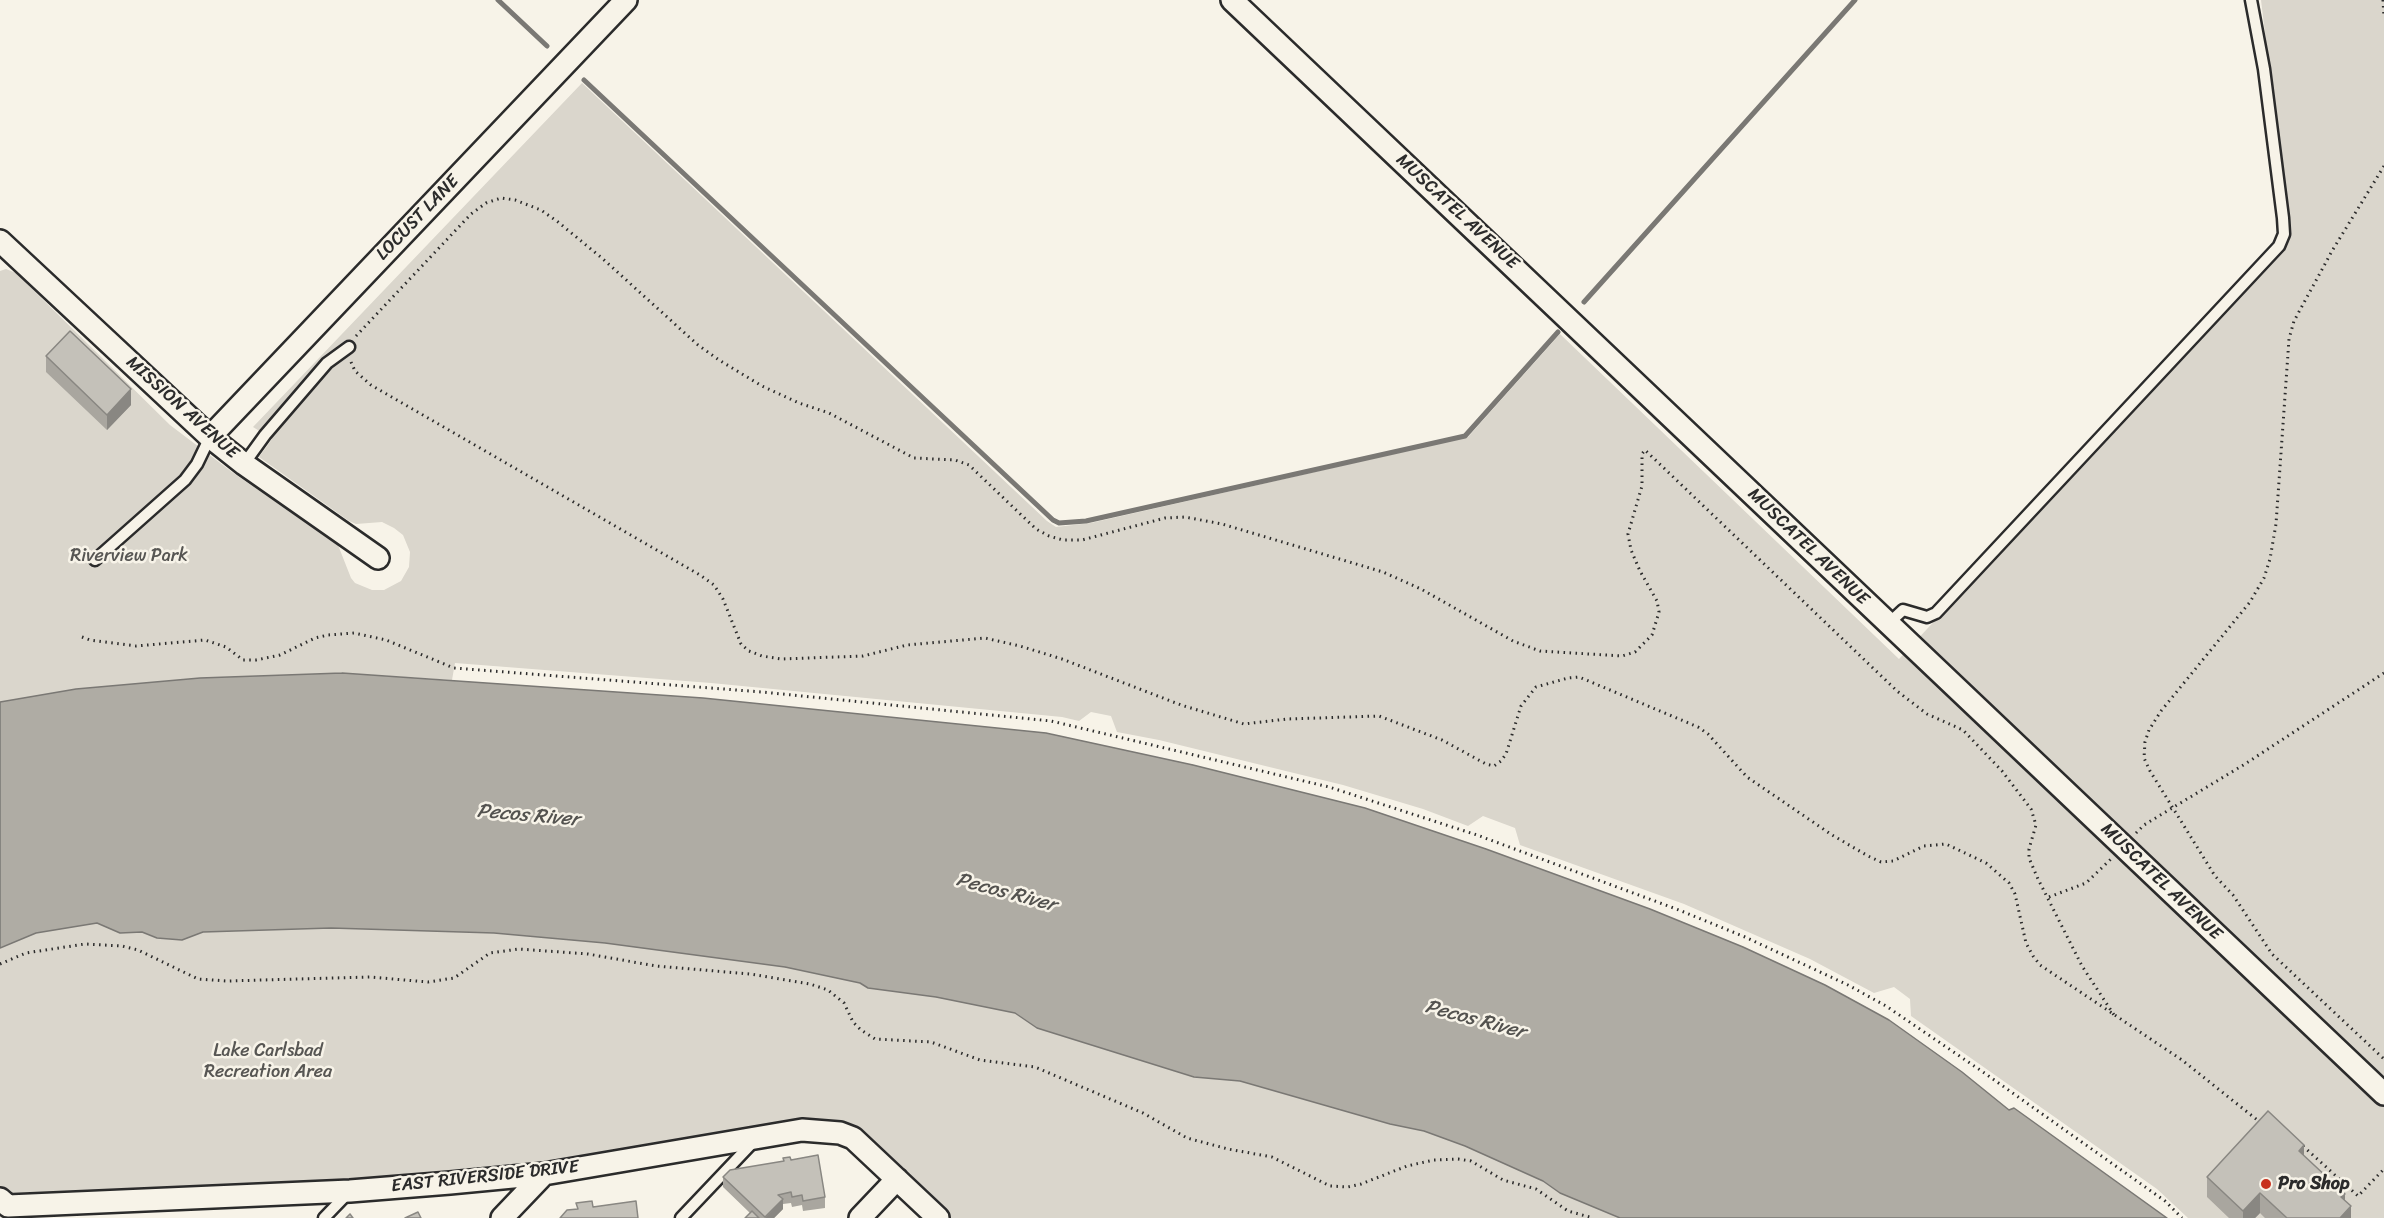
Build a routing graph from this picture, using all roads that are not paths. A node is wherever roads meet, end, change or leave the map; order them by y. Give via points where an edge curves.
1 (626, 0) edge
2 (1232, 0) edge
3 (2251, 0) edge
4 (1, 244) edge
5 (350, 347) road end
6 (210, 436) junction
7 (244, 464) junction
8 (378, 558) dead end
9 (95, 560) dead end
10 (1888, 623) junction
11 (2384, 1094) edge
12 (760, 1136) junction
13 (544, 1174) junction
14 (897, 1179) junction
15 (350, 1191) junction
16 (10, 1208) edge
17 (324, 1218) edge
18 (502, 1218) edge
19 (681, 1218) edge
20 (860, 1218) edge
21 (938, 1218) edge

1 - 6 street, LOCUST LANE
2 - 10 street, MUSCATEL AVENUE
3 - 10 lane via 2283,218 2284,234 2279,246 1936,613 1927,617 1903,610
4 - 6 street, MISSION AVENUE
5 - 7 lane via 327,363
6 - 7 street, MISSION AVENUE
6 - 9 lane via 185,480
7 - 8 street, MISSION AVENUE
10 - 11 street, MUSCATEL AVENUE
12 - 13 street, EAST RIVERSIDE DRIVE
12 - 14 street, EAST RIVERSIDE DRIVE via 802,1130 840,1133 853,1138
12 - 19 lane
13 - 15 street, EAST RIVERSIDE DRIVE
13 - 18 street
14 - 20 street
14 - 21 street, EAST RIVERSIDE DRIVE
15 - 16 street, EAST RIVERSIDE DRIVE
15 - 17 lane

